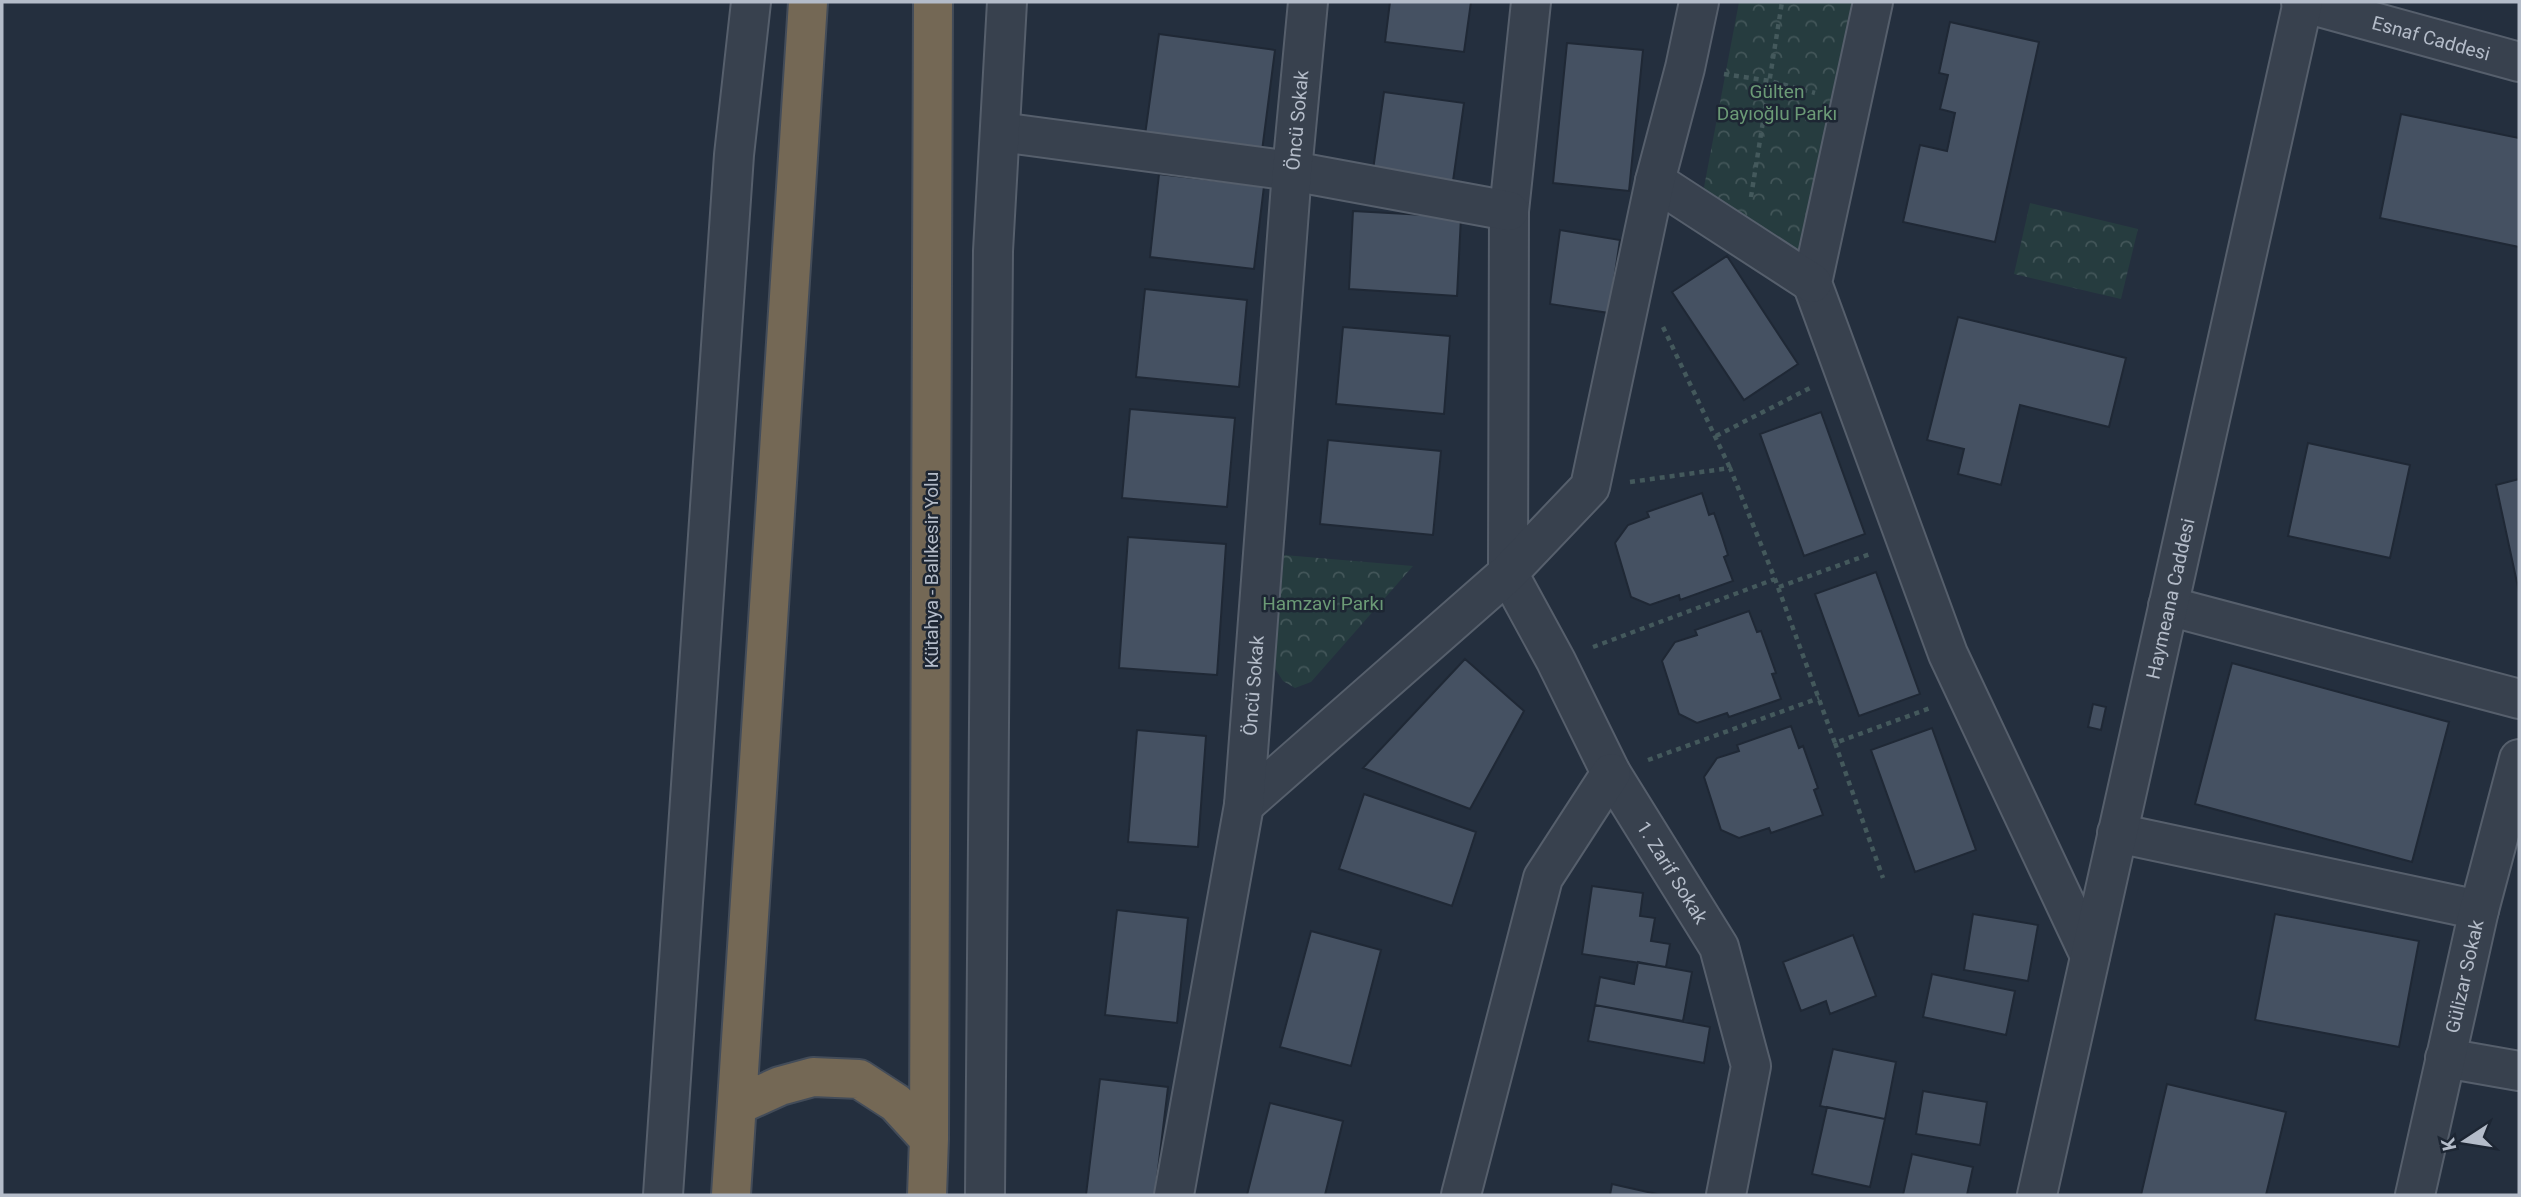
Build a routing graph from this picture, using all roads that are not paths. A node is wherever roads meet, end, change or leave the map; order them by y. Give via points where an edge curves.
1 (751, 2) edge
2 (807, 2) edge
3 (933, 2) edge
4 (1007, 2) edge
5 (1308, 2) edge
6 (1531, 2) edge
7 (1699, 2) edge
8 (1873, 2) edge
9 (2302, 2) edge
10 (2519, 62) edge
11 (1000, 132) junction
12 (1292, 171) junction
13 (1655, 181) junction
14 (1509, 211) junction
15 (1812, 283) junction
16 (1508, 573) junction
17 (2168, 606) junction
18 (2519, 699) edge
19 (2519, 759) edge
20 (1611, 773) junction
21 (1244, 805) junction
22 (2117, 833) junction
23 (2479, 910) junction
24 (2090, 956) junction
25 (2445, 1058) junction
26 (2519, 1071) edge
27 (738, 1105) junction
28 (929, 1139) junction
29 (663, 1195) edge
30 (731, 1195) edge
31 (926, 1195) edge
32 (985, 1195) edge
33 (1174, 1195) edge
34 (1461, 1195) edge
35 (1726, 1195) edge
36 (2037, 1195) edge
37 (2415, 1195) edge

1 - 29 street via 734,155
2 - 27 highway
3 - 28 highway, Kütahya - Balıkesir Yolu
4 - 11 street
5 - 12 street, Öncü Sokak
6 - 14 street
7 - 13 street
8 - 15 street
9 - 10 street, Esnaf Caddesi
9 - 17 street, Haymeana Caddesi
11 - 12 street
11 - 32 street via 993,251
12 - 14 street
12 - 21 street, Öncü Sokak
13 - 15 street
13 - 16 street via 1590,487
14 - 16 street
15 - 24 street via 1948,654
16 - 20 street, 1. Zarif Sokak
16 - 21 street
17 - 18 street
17 - 22 street, Haymeana Caddesi
19 - 23 street, Gülizar Sokak
20 - 34 street via 1543,878
20 - 35 street, 1. Zarif Sokak via 1719,947 1751,1066
21 - 33 street, Öncü Sokak
22 - 23 street
22 - 24 street, Haymeana Caddesi
23 - 25 street, Gülizar Sokak
24 - 36 street, Haymeana Caddesi
25 - 26 street
25 - 37 street, Gülizar Sokak
27 - 28 highway via 813,1077 859,1079 896,1103
27 - 30 highway
28 - 31 highway, Kütahya - Balıkesir Yolu

